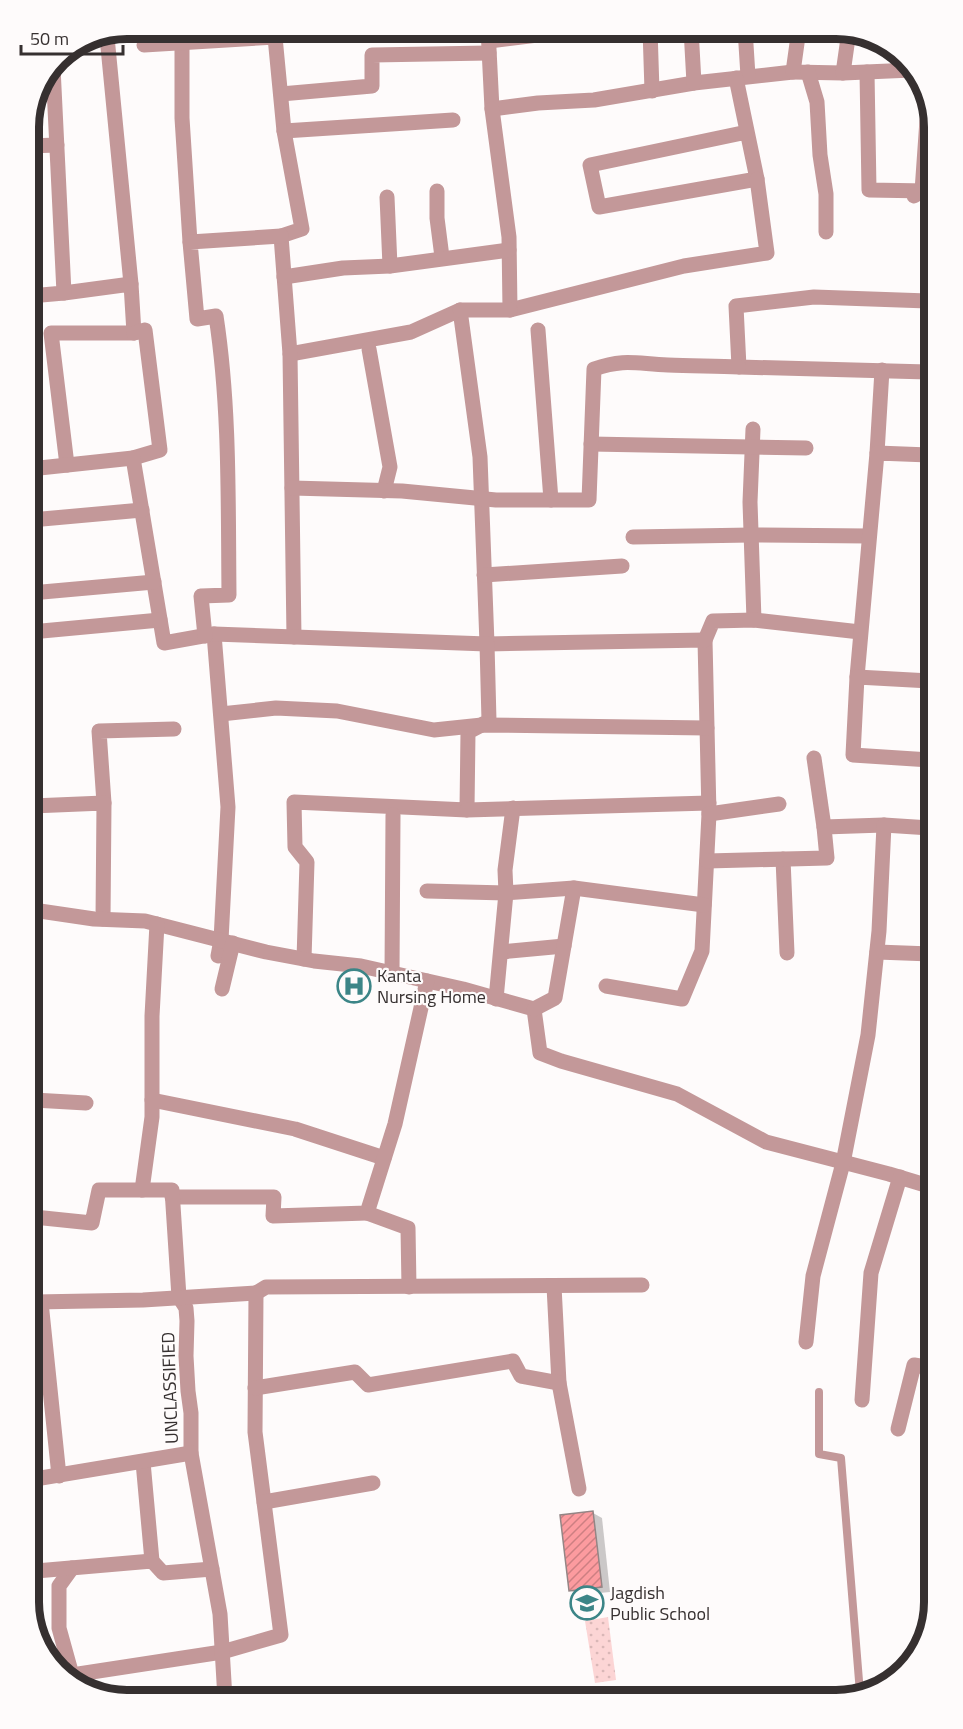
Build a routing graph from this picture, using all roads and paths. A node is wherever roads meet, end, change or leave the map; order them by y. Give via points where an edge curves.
1 (171, 39) edge
2 (184, 39) edge
3 (275, 39) edge
4 (505, 39) edge
5 (650, 39) edge
6 (692, 39) edge
7 (744, 39) edge
8 (799, 39) edge
9 (848, 40) edge
10 (489, 41) edge
11 (107, 42) edge
12 (144, 45) dead end
13 (903, 70) edge
14 (801, 72) junction
15 (867, 72) junction
16 (843, 73) junction
17 (742, 77) junction
18 (54, 79) edge
19 (694, 83) junction
20 (652, 91) junction
21 (280, 94) junction
22 (492, 109) junction
23 (453, 120) dead end
24 (284, 131) junction
25 (747, 132) junction
26 (57, 145) junction
27 (39, 146) edge
28 (924, 152) edge
29 (757, 179) junction
30 (437, 191) dead end
31 (920, 194) edge
32 (387, 197) dead end
33 (826, 232) dead end
34 (281, 236) junction
35 (190, 242) junction
36 (509, 250) junction
37 (442, 257) junction
38 (390, 266) junction
39 (284, 277) junction
40 (131, 284) junction
41 (64, 293) junction
42 (39, 295) edge
43 (924, 301) edge
44 (460, 310) junction
45 (510, 310) junction
46 (538, 330) dead end
47 (134, 333) junction
48 (369, 349) dead end
49 (290, 354) junction
50 (739, 367) junction
51 (882, 370) junction
52 (924, 372) edge
53 (753, 429) dead end
54 (591, 444) junction
55 (753, 448) junction
56 (806, 448) dead end
57 (877, 453) junction
58 (924, 454) edge
59 (133, 458) junction
60 (68, 465) junction
61 (39, 468) edge
62 (292, 488) junction
63 (384, 491) junction
64 (482, 498) junction
65 (551, 500) junction
66 (142, 510) junction
67 (39, 519) edge
68 (751, 535) junction
69 (868, 536) junction
70 (633, 537) dead end
71 (622, 566) dead end
72 (484, 575) junction
73 (154, 582) junction
74 (39, 592) edge
75 (160, 620) junction
76 (754, 620) junction
77 (39, 631) edge
78 (860, 632) junction
79 (209, 635) junction
80 (294, 637) junction
81 (705, 640) junction
82 (486, 644) junction
83 (857, 677) junction
84 (924, 681) edge
85 (221, 714) junction
86 (482, 725) junction
87 (707, 728) junction
88 (174, 729) dead end
89 (814, 758) dead end
90 (924, 760) edge
91 (104, 803) junction
92 (779, 804) dead end
93 (39, 806) edge
94 (513, 808) junction
95 (709, 808) junction
96 (467, 810) junction
97 (393, 815) dead end
98 (884, 825) junction
99 (824, 827) junction
100 (924, 828) edge
101 (783, 859) junction
102 (706, 861) junction
103 (574, 888) junction
104 (427, 891) dead end
105 (506, 892) junction
106 (704, 905) junction
107 (39, 911) edge
108 (102, 919) junction
109 (157, 924) junction
110 (227, 942) junction
111 (564, 946) junction
112 (501, 952) junction
113 (877, 952) junction
114 (787, 953) dead end
115 (924, 954) edge
116 (218, 956) dead end
117 (304, 959) junction
118 (392, 974) junction
119 (427, 981) junction
120 (606, 986) dead end
121 (222, 989) dead end
122 (496, 999) junction
123 (534, 1009) junction
124 (39, 1100) edge
125 (152, 1100) junction
126 (86, 1103) dead end
127 (384, 1158) junction
128 (843, 1163) junction
129 (900, 1177) junction
130 (924, 1184) edge
131 (142, 1190) junction
132 (172, 1197) junction
133 (367, 1213) junction
134 (39, 1218) edge
135 (642, 1285) dead end
136 (554, 1286) junction
137 (409, 1287) junction
138 (256, 1293) junction
139 (179, 1297) junction
140 (39, 1302) edge
141 (39, 1310) edge
142 (806, 1342) dead end
143 (924, 1367) edge
144 (560, 1383) junction
145 (255, 1388) junction
146 (819, 1392) dead end
147 (861, 1400) dead end
148 (898, 1429) dead end
149 (192, 1454) junction
150 (144, 1462) junction
151 (59, 1476) junction
152 (39, 1478) edge
153 (373, 1483) dead end
154 (579, 1489) dead end
155 (264, 1502) junction
156 (152, 1561) junction
157 (72, 1568) junction
158 (212, 1569) junction
159 (39, 1571) edge
160 (222, 1652) junction
161 (70, 1669) edge
162 (77, 1674) edge
163 (859, 1686) edge
164 (224, 1690) edge

1 - 12 street
2 - 35 street via 182,118
3 - 21 street
4 - 10 street
5 - 20 street
6 - 19 street
7 - 17 street
8 - 14 street
9 - 16 street
10 - 21 street via 372,55 372,86
10 - 22 street
11 - 40 street
13 - 15 street
14 - 16 street
14 - 17 street
14 - 33 street via 817,102
15 - 16 street
15 - 31 street via 869,189
17 - 19 street
17 - 25 street
18 - 26 street
19 - 20 street
20 - 22 street
21 - 24 street
22 - 36 street
23 - 24 street
24 - 34 street via 302,229
25 - 29 street
25 - 29 street via 590,165 599,207
26 - 27 street
26 - 41 street
28 - 31 street
29 - 45 street via 767,253 684,266
30 - 37 street
32 - 38 street
34 - 35 street
34 - 39 street
35 - 79 street via 196,319 216,316 223,360 229,595 201,596
36 - 37 street
36 - 45 street
37 - 38 street
38 - 39 street
39 - 49 street
40 - 41 street
40 - 47 street
41 - 42 street
43 - 50 street via 814,297 736,306
44 - 45 street
44 - 49 street via 411,332
44 - 64 street
46 - 65 street
47 - 59 street via 145,330 160,450
47 - 60 street via 51,333
48 - 63 street via 390,467
49 - 62 street
50 - 51 street
50 - 54 street via 639,362 612,363 594,369
51 - 52 street
51 - 57 street
53 - 55 street
54 - 55 street
54 - 65 street via 590,500
55 - 56 street
55 - 68 street
57 - 58 street
57 - 69 street
59 - 60 street
59 - 66 street
60 - 61 street
62 - 63 street
62 - 80 street
63 - 64 street
64 - 65 street
64 - 72 street
66 - 67 street
66 - 73 street
68 - 69 street
68 - 70 street
68 - 76 street
69 - 78 street
71 - 72 street
72 - 82 street
73 - 74 street
73 - 75 street
75 - 77 street
75 - 79 street via 164,643
76 - 78 street
76 - 81 street via 713,621
78 - 83 street
79 - 80 street
79 - 85 street
80 - 82 street
81 - 82 street
81 - 87 street
82 - 86 street via 489,721
83 - 84 street
83 - 90 street via 853,754
85 - 86 street via 276,708 337,711 434,730
85 - 110 street via 228,807
86 - 87 street
86 - 96 street via 468,732
87 - 95 street
88 - 91 street via 99,731
89 - 99 street
91 - 93 street
91 - 108 street
92 - 95 street
94 - 95 street
94 - 96 street
94 - 105 street
95 - 102 street
96 - 117 street via 294,802 296,847 307,862
97 - 118 street
98 - 99 street
98 - 100 street
98 - 113 street
99 - 101 street via 827,858
101 - 102 street
101 - 114 street
102 - 106 street
103 - 105 street
103 - 106 street
103 - 111 street
104 - 105 street
105 - 112 street
106 - 120 street via 702,951 682,999
107 - 108 street
108 - 109 street
109 - 110 street
109 - 125 street
110 - 116 street
110 - 117 street
110 - 121 street
111 - 112 street
111 - 123 street via 555,998
112 - 122 street
113 - 115 street
113 - 128 street via 868,1035
117 - 118 street
118 - 119 street
119 - 122 street
119 - 127 street
122 - 123 street
123 - 128 street via 540,1053 677,1094 765,1142
124 - 126 street
125 - 127 street via 295,1129
125 - 131 street
127 - 133 street
128 - 129 street
128 - 142 street via 813,1276
129 - 130 street
129 - 147 street via 871,1273
131 - 132 street via 172,1190
131 - 134 street via 99,1190 92,1223
132 - 133 street via 274,1197 273,1216
132 - 139 street, UNCLASSIFIED
133 - 137 street via 408,1228
135 - 136 street
136 - 137 street
136 - 144 street
137 - 138 street via 266,1287
138 - 139 street
138 - 145 street
139 - 140 street
139 - 149 street, UNCLASSIFIED via 186,1308
141 - 151 street
143 - 148 street via 914,1365
144 - 145 street via 521,1376 513,1361 368,1385 355,1372
144 - 154 street
145 - 155 street via 255,1432
146 - 163 lane via 819,1454 841,1458
149 - 150 street
149 - 158 street, UNCLASSIFIED
150 - 151 street
150 - 156 street
151 - 152 street
153 - 155 street
155 - 160 street via 281,1635
156 - 157 street
156 - 158 street via 164,1573
157 - 159 street
157 - 161 street via 59,1586 59,1628
158 - 160 street, UNCLASSIFIED
160 - 162 street
160 - 164 street, UNCLASSIFIED

